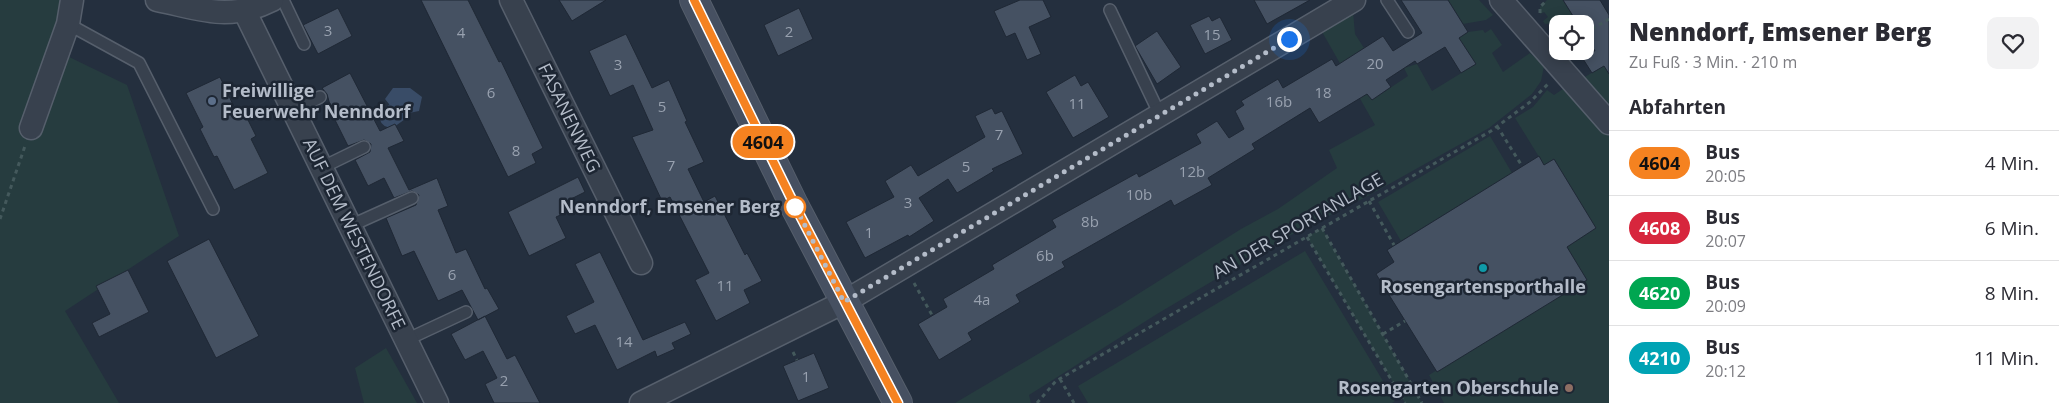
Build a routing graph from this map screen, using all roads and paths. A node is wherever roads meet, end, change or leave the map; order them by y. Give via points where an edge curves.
1 (72, 0) edge
2 (157, 0) edge
3 (272, 0) edge
4 (283, 0) edge
5 (511, 0) edge
6 (694, 0) edge
7 (1354, 0) edge
8 (1387, 0) edge
9 (1501, 0) edge
10 (1547, 0) edge
11 (1110, 10) dead end
12 (245, 12) junction
13 (1540, 14) dead end
14 (1609, 19) edge
15 (68, 24) junction
16 (1594, 28) edge
17 (1408, 32) dead end
18 (304, 44) dead end
19 (1561, 70) junction
20 (320, 97) dead end
21 (294, 111) junction
22 (1160, 115) junction
23 (1609, 123) edge
24 (1497, 126) junction
25 (31, 128) joint
26 (364, 148) dead end
27 (1522, 166) dead end
28 (322, 168) junction
29 (412, 198) dead end
30 (1369, 201) junction
31 (213, 209) dead end
32 (0, 219) edge
33 (350, 226) junction
34 (1322, 228) junction
35 (1307, 237) junction
36 (1394, 245) dead end
37 (641, 264) dead end
38 (909, 275) dead end
39 (844, 302) junction
40 (466, 312) dead end
41 (932, 315) dead end
42 (1405, 320) dead end
43 (1383, 334) junction
44 (406, 340) junction
45 (794, 352) dead end
46 (797, 360) dead end
47 (1060, 379) junction
48 (437, 403) edge
49 (641, 403) edge
50 (898, 403) edge
51 (1038, 403) edge
52 (1074, 403) edge
53 (1405, 403) edge
54 (1422, 403) edge

1 - 15 street
2 - 12 street via 223,14
3 - 12 street
4 - 18 lane
5 - 37 street, FASANENWEG
6 - 39 street
7 - 22 street
8 - 17 lane
9 - 19 street
10 - 13 path via 1540,7
11 - 22 lane
12 - 21 street, AUF DEM WESTENDORFE
14 - 16 path
15 - 25 street
15 - 31 lane via 139,63
19 - 23 street
19 - 24 path, AN DER SPORTANLAGE via 1530,102
20 - 21 lane
21 - 28 street, AUF DEM WESTENDORFE
22 - 39 street
24 - 27 path
24 - 30 path, AN DER SPORTANLAGE
25 - 32 path
26 - 28 lane
28 - 33 street, AUF DEM WESTENDORFE
29 - 33 lane
30 - 34 path, AN DER SPORTANLAGE
30 - 36 path
33 - 44 street, AUF DEM WESTENDORFE
34 - 35 path, AN DER SPORTANLAGE
34 - 43 path
35 - 47 path, AN DER SPORTANLAGE
35 - 53 path
38 - 41 path
39 - 49 street
39 - 50 street
40 - 44 lane
42 - 43 path
43 - 54 path
44 - 48 street, AUF DEM WESTENDORFE
45 - 46 path
47 - 51 path, AN DER SPORTANLAGE
47 - 52 path

